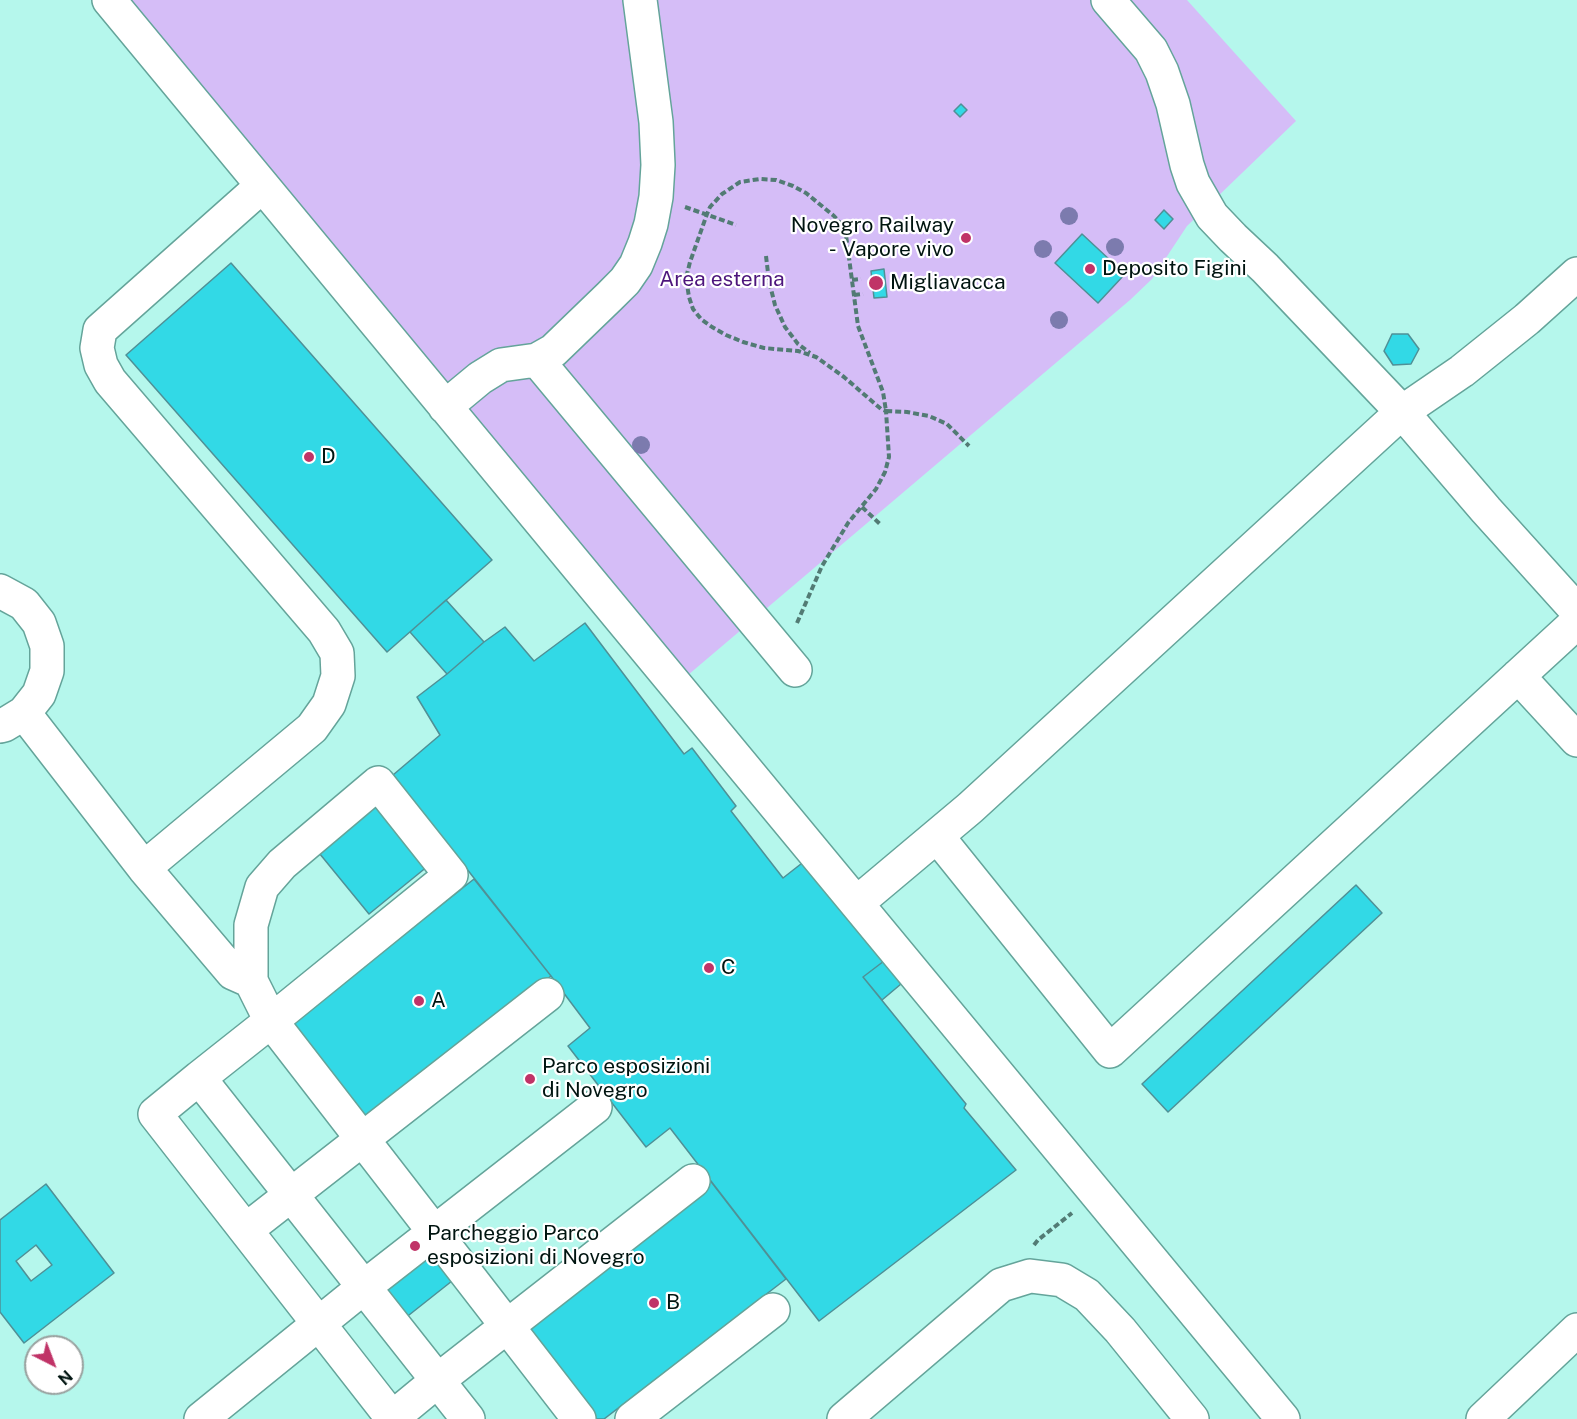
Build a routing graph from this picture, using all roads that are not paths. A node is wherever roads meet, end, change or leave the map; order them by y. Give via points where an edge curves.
1 (109, 0) edge
2 (640, 0) edge
3 (1107, 0) edge
4 (262, 186) junction
5 (1577, 274) edge
6 (537, 360) junction
7 (445, 407) junction
8 (1402, 412) junction
9 (0, 591) edge
10 (1577, 610) edge
11 (1577, 622) edge
12 (790, 664) road end
13 (1518, 676) junction
14 (12, 719) edge
15 (1577, 740) edge
16 (937, 836) junction
17 (144, 868) junction
18 (856, 902) junction
19 (251, 981) junction
20 (547, 995) dead end
21 (271, 1021) junction
22 (199, 1078) junction
23 (595, 1107) dead end
24 (362, 1140) junction
25 (693, 1181) dead end
26 (291, 1196) junction
27 (246, 1230) junction
28 (434, 1232) junction
29 (364, 1287) junction
30 (773, 1310) dead end
31 (319, 1323) junction
32 (507, 1326) junction
33 (1577, 1330) edge
34 (438, 1381) junction
35 (201, 1419) edge
36 (392, 1419) edge
37 (468, 1419) edge
38 (579, 1419) edge
39 (632, 1419) edge
40 (844, 1419) edge
41 (1192, 1419) edge
42 (1283, 1419) edge
43 (1483, 1419) edge

1 - 4 lane
2 - 6 lane via 656,122 658,165 651,224 636,265 624,281 553,351
3 - 8 lane via 1151,50 1162,72 1186,165 1212,216
4 - 7 lane
4 - 17 lane via 100,330 97,348 110,381 324,632 337,652 338,676 329,704 312,728
5 - 8 lane via 1462,371
6 - 7 lane via 501,365
6 - 12 lane
7 - 18 lane
8 - 10 lane
8 - 16 lane
9 - 14 lane via 24,604 39,623 47,646 47,671 39,694
11 - 13 lane
13 - 15 lane
13 - 16 lane via 1110,1051
14 - 17 lane
16 - 18 lane
17 - 19 lane via 233,973
18 - 42 lane
19 - 21 lane
19 - 21 lane via 251,925 262,886 282,864 378,783 451,875
20 - 24 lane
21 - 22 lane
21 - 24 lane
22 - 26 lane
22 - 27 lane via 155,1114
23 - 28 lane
24 - 26 lane
24 - 28 lane
25 - 32 lane
26 - 27 lane
26 - 29 lane
27 - 31 lane
28 - 29 lane
28 - 32 lane
29 - 31 lane
29 - 34 lane
30 - 39 lane
31 - 35 lane
31 - 36 lane
32 - 34 lane
32 - 38 lane
33 - 43 lane
34 - 36 lane
34 - 37 lane
40 - 41 lane via 1001,1285 1030,1276 1062,1280 1087,1295

